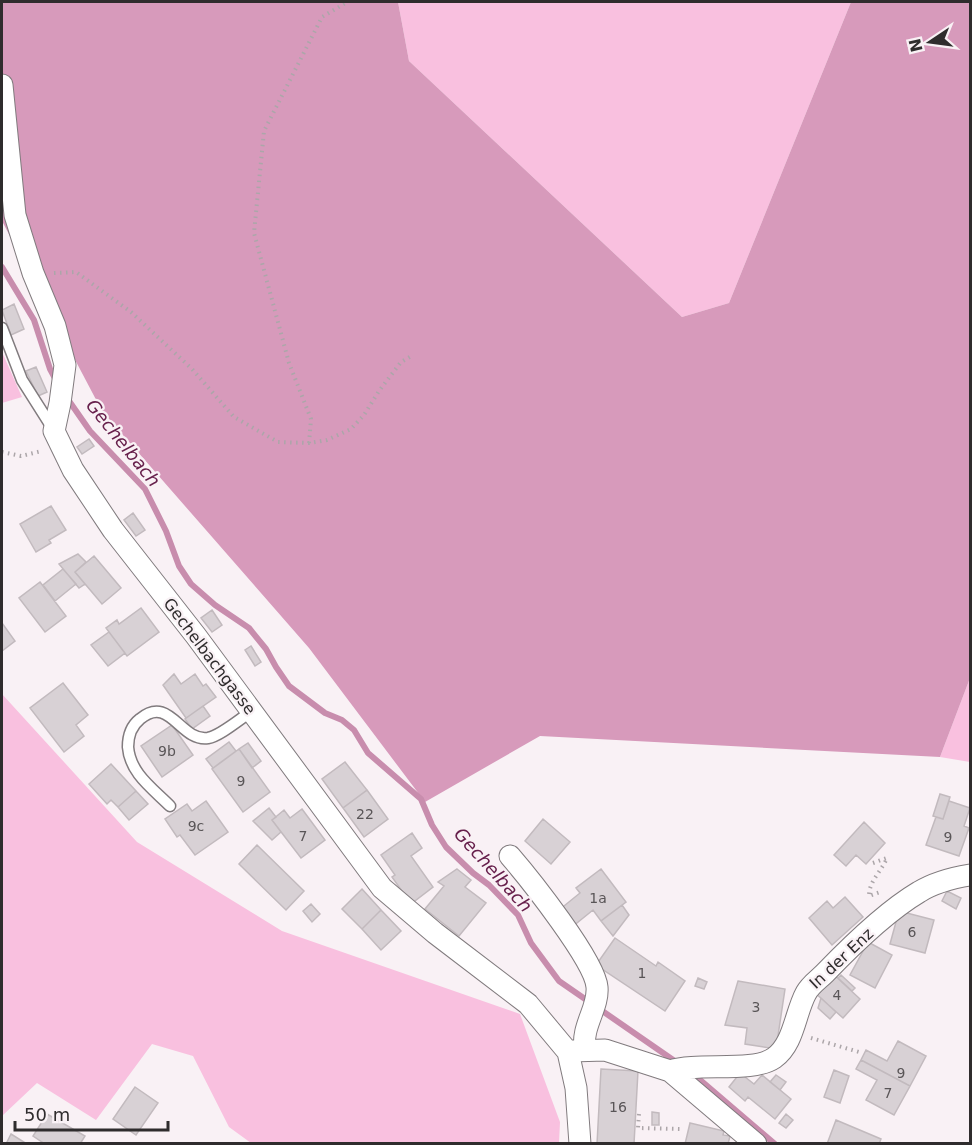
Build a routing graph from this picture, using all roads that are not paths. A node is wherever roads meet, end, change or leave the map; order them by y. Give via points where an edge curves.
1 (2, 86) edge
2 (2, 328) edge
3 (57, 438) junction
4 (252, 711) junction
5 (170, 806) dead end
6 (510, 856) dead end
7 (970, 875) edge
8 (576, 1051) junction
9 (673, 1070) junction
10 (579, 1143) edge
11 (756, 1143) edge

1 - 3 street via 15,215 65,365
2 - 3 lane via 22,380
3 - 4 street, Gechelbachgasse via 113,530
4 - 5 lane via 209,738 187,732 165,713 154,712 132,726 129,757 136,773
4 - 8 street, Gechelbachgasse via 382,888 528,1004
6 - 8 street via 585,957 597,984
7 - 9 street, In der Enz via 951,878 918,892 876,925 806,991 782,1051 772,1060
8 - 9 street, In der Enz via 605,1050
8 - 10 street, Gechelbachgasse
9 - 11 street, In der Enz

